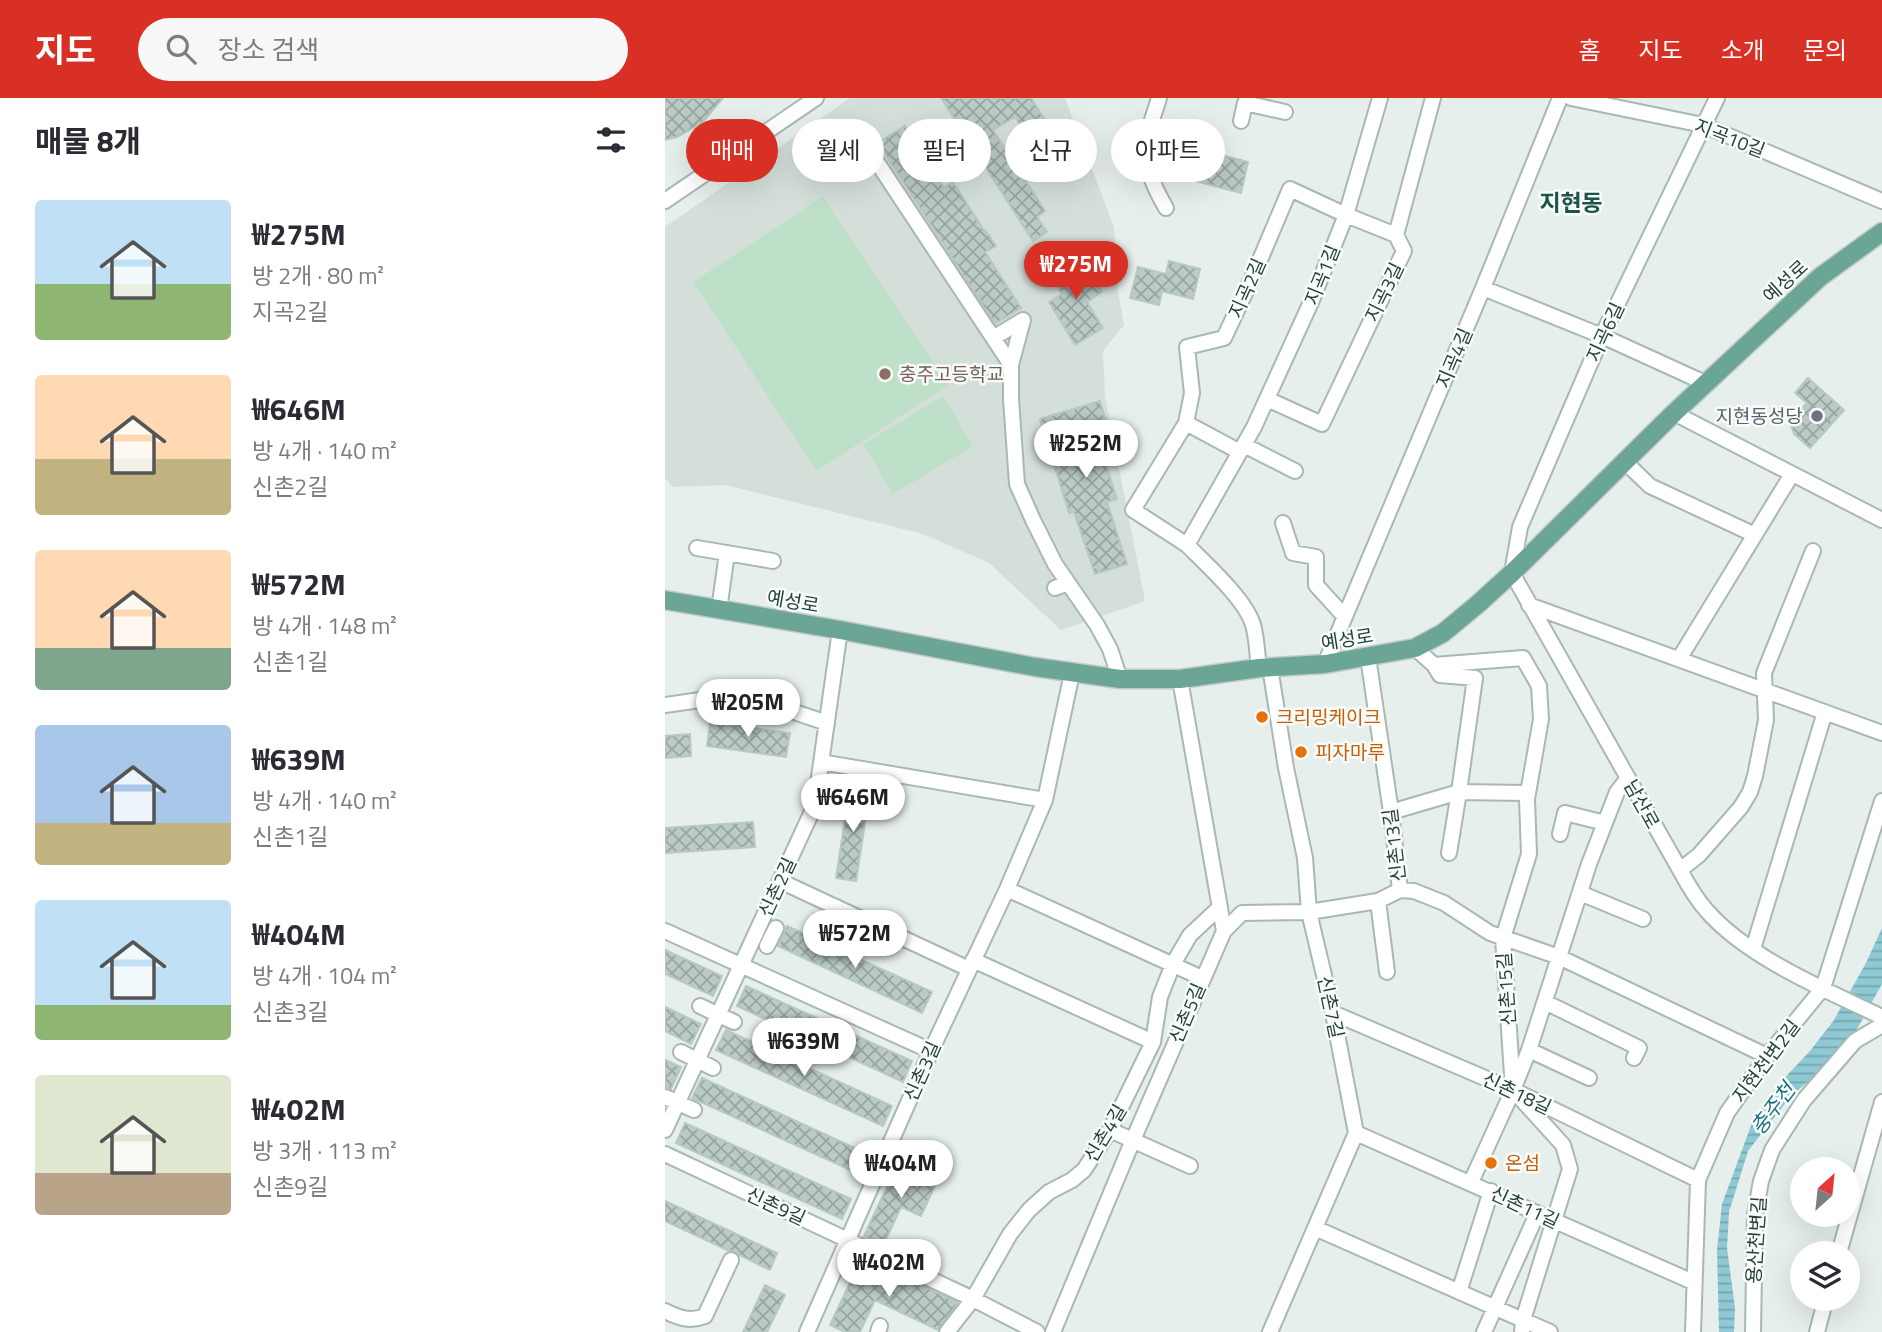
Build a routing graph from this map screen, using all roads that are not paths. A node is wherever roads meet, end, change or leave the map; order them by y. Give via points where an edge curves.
1 (816, 98) edge
2 (1159, 98) edge
3 (1380, 98) edge
4 (1433, 98) edge
5 (1560, 98) edge
6 (1571, 98) edge
7 (1717, 98) edge
8 (1285, 111) dead end
9 (1241, 121) dead end
10 (1703, 125) junction
11 (884, 173) edge
12 (665, 201) edge
13 (1882, 201) edge
14 (1166, 208) dead end
15 (1346, 215) junction
16 (1882, 232) edge
17 (1396, 235) junction
18 (1483, 288) junction
19 (1602, 336) junction
20 (993, 338) junction
21 (1011, 365) junction
22 (1706, 383) junction
23 (1267, 399) junction
24 (1674, 413) junction
25 (1186, 423) junction
26 (1242, 448) junction
27 (1625, 462) junction
28 (1295, 471) dead end
29 (1792, 474) junction
30 (1882, 520) edge
31 (1283, 523) dead end
32 (1755, 535) junction
33 (1187, 545) junction
34 (697, 548) dead end
35 (1814, 551) dead end
36 (727, 553) junction
37 (773, 561) dead end
38 (1513, 573) junction
39 (665, 600) edge
40 (1529, 605) junction
41 (719, 610) junction
42 (1345, 617) junction
43 (840, 630) junction
44 (1415, 648) junction
45 (1368, 657) junction
46 (1679, 659) junction
47 (1325, 664) junction
48 (1434, 665) junction
49 (1264, 668) junction
50 (1072, 673) junction
51 (1120, 679) junction
52 (1180, 679) junction
53 (1764, 690) junction
54 (665, 705) edge
55 (1825, 712) junction
56 (827, 723) junction
57 (1882, 733) edge
58 (821, 762) junction
59 (1628, 778) junction
60 (1459, 792) junction
61 (1528, 793) junction
62 (1045, 800) junction
63 (1882, 801) edge
64 (1391, 812) junction
65 (1605, 823) junction
66 (1560, 834) dead end
67 (1449, 853) dead end
68 (1679, 870) junction
69 (780, 881) junction
70 (1007, 888) junction
71 (1400, 890) junction
72 (1580, 893) junction
73 (1378, 901) junction
74 (1220, 906) junction
75 (1309, 912) junction
76 (1643, 919) dead end
77 (776, 928) dead end
78 (665, 931) edge
79 (1224, 931) junction
80 (1503, 938) junction
81 (767, 946) dead end
82 (1753, 949) junction
83 (1559, 957) junction
84 (1173, 964) junction
85 (741, 965) junction
86 (964, 972) junction
87 (1387, 972) dead end
88 (1202, 978) junction
89 (1823, 988) junction
90 (1545, 1002) junction
91 (700, 1006) dead end
92 (1333, 1013) junction
93 (718, 1014) junction
94 (1882, 1017) edge
95 (734, 1022) dead end
96 (1882, 1025) edge
97 (1153, 1042) junction
98 (1529, 1050) junction
99 (931, 1051) junction
100 (681, 1052) dead end
101 (1767, 1056) junction
102 (1634, 1058) dead end
103 (697, 1059) junction
104 (713, 1068) dead end
105 (1589, 1078) dead end
106 (1513, 1090) junction
107 (671, 1100) edge
108 (1882, 1102) edge
109 (694, 1110) dead end
110 (665, 1130) edge
111 (1110, 1130) junction
112 (1356, 1133) junction
113 (1133, 1140) junction
114 (665, 1154) edge
115 (1190, 1166) dead end
116 (1698, 1180) junction
117 (1471, 1182) junction
118 (1491, 1191) junction
119 (1537, 1213) junction
120 (1554, 1221) junction
121 (1315, 1228) junction
122 (848, 1240) junction
123 (1842, 1241) edge
124 (731, 1260) dead end
125 (1693, 1282) junction
126 (1459, 1292) junction
127 (972, 1299) junction
128 (1495, 1309) junction
129 (665, 1311) edge
130 (1823, 1311) edge
131 (1523, 1326) edge
132 (809, 1331) edge
133 (1273, 1331) edge
134 (947, 1332) edge
135 (1037, 1332) edge
136 (1053, 1332) edge
137 (1484, 1332) edge
138 (1550, 1332) edge
139 (1693, 1332) edge
140 (1753, 1332) edge
141 (1817, 1332) edge

1 - 12 street
2 - 14 street via 1146,146 1150,173
3 - 15 street, 지곡1길
4 - 17 street, 지곡3길
5 - 18 street, 지곡4길
6 - 10 street, 지곡10길
7 - 10 street, 지곡6길
8 - 9 street via 1245,103
10 - 13 street, 지곡10길
10 - 19 street, 지곡6길
11 - 20 street
15 - 17 street
15 - 23 street, 지곡1길
15 - 25 street, 지곡2길 via 1290,188 1224,338 1187,347 1192,393
16 - 22 main road, 예성로 via 1820,277
17 - 23 street, 지곡3길 via 1404,251 1322,424
18 - 19 street
18 - 42 street, 지곡4길
19 - 22 street
19 - 38 street, 지곡6길 via 1520,527
20 - 21 street
20 - 21 street via 1023,320
21 - 51 street via 1017,484 1061,586 1097,625
22 - 24 main road, 예성로
23 - 26 street, 지곡1길
24 - 27 main road, 예성로
24 - 29 street
25 - 26 street
25 - 33 street, 지곡2길 via 1133,510
26 - 28 street
26 - 33 street, 지곡1길
27 - 32 street via 1650,486
27 - 38 main road, 예성로
29 - 30 street
29 - 32 street
31 - 42 street via 1293,553 1316,557 1316,585
32 - 46 street
33 - 49 street via 1239,600 1253,623
34 - 36 street
35 - 53 street via 1764,673
36 - 37 street
36 - 41 street
38 - 40 street, 남산로
38 - 44 main road, 예성로 via 1443,633
39 - 41 main road, 예성로
40 - 46 street
40 - 59 street, 남산로
41 - 43 main road, 예성로
42 - 47 street, 지곡4길
43 - 50 main road, 예성로
43 - 56 street, 신촌2길
44 - 45 main road, 예성로
44 - 48 street
45 - 47 main road, 예성로
45 - 64 street, 신촌13길
46 - 53 street
47 - 49 main road, 예성로
48 - 60 street via 1440,675 1475,678
48 - 61 street, 신촌15길 via 1523,658 1539,686 1541,719
49 - 52 main road, 예성로
49 - 75 street, 신촌7길 via 1305,858
50 - 51 main road, 예성로
50 - 62 street, 신촌3길
51 - 52 main road, 예성로
52 - 74 street
53 - 55 street
53 - 68 street via 1766,720 1750,792 1699,855
54 - 56 street via 753,698
55 - 57 street
55 - 82 street
56 - 58 street, 신촌2길
58 - 62 street
58 - 69 street, 신촌2길 via 815,805
59 - 65 street
59 - 68 street, 남산로
60 - 61 street
60 - 64 street
60 - 67 street
61 - 80 street, 신촌15길 via 1529,854
62 - 70 street, 신촌3길
63 - 89 street, 지현천변2길
64 - 71 street, 신촌13길
65 - 66 street via 1565,813
65 - 72 street
68 - 82 street, 남산로 via 1709,914
69 - 85 street, 신촌2길
69 - 86 street
70 - 84 street
70 - 86 street, 신촌3길
71 - 73 street, 신촌13길
71 - 80 street via 1444,903
72 - 76 street
72 - 83 street
73 - 75 street, 신촌13길
73 - 87 street
74 - 79 street
74 - 84 street, 신촌4길 via 1190,935
75 - 79 street, 신촌13길 via 1242,913
75 - 92 street, 신촌7길
77 - 81 street
78 - 85 street
79 - 88 street, 신촌5길
80 - 83 street
80 - 106 street, 신촌15길
82 - 89 street, 남산로
83 - 90 street
83 - 101 street
84 - 88 street
84 - 97 street, 신촌4길 via 1160,997
85 - 93 street, 신촌2길
85 - 99 street
86 - 97 street
86 - 99 street, 신촌3길
88 - 113 street, 신촌5길
89 - 94 street, 남산로
89 - 101 street, 지현천변2길
90 - 98 street
90 - 102 street via 1639,1048
91 - 93 street
92 - 106 street, 신촌18길
92 - 112 street, 신촌7길
93 - 95 street
93 - 103 street, 신촌2길
96 - 140 street, 용산천변길 via 1855,1041 1804,1100 1773,1150 1755,1214
97 - 111 street, 신촌4길
98 - 105 street
98 - 106 street
99 - 122 street, 신촌3길
100 - 103 street
101 - 116 street, 지현천변2길 via 1727,1113
103 - 104 street
103 - 107 street, 신촌2길
106 - 116 street, 신촌18길
106 - 117 street
106 - 120 street via 1563,1145 1570,1169
107 - 109 street
107 - 110 street, 신촌2길
108 - 123 street
111 - 113 street
111 - 127 street, 신촌4길 via 1084,1170 1029,1210
112 - 117 street, 신촌11길
112 - 121 street
113 - 115 street
113 - 136 street, 신촌5길
114 - 122 street, 신촌9길
116 - 125 street, 지현천변2길
117 - 118 street, 신촌11길
118 - 119 street, 신촌11길
118 - 126 street
119 - 120 street, 신촌11길
119 - 128 street
120 - 125 street, 신촌11길
120 - 131 street
121 - 126 street
121 - 133 street
122 - 127 street, 신촌9길
122 - 132 street, 신촌3길
124 - 129 street via 705,1316 678,1318
125 - 139 street, 지현천변2길
126 - 128 street
127 - 134 street, 신촌4길
127 - 135 street, 신촌9길
128 - 131 street
128 - 137 street
130 - 141 street
131 - 138 street

